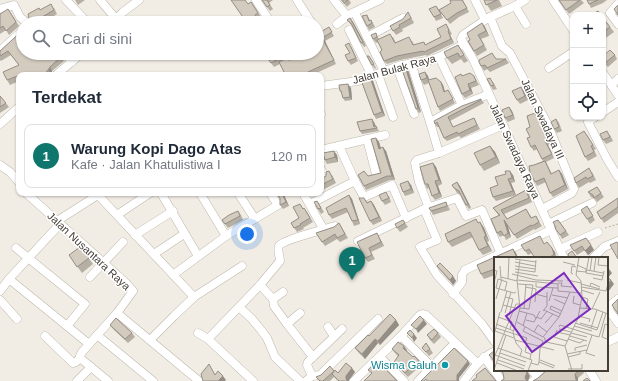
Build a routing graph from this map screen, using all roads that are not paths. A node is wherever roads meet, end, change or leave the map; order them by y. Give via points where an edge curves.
1 (66, 0) edge
2 (100, 0) edge
3 (139, 0) edge
4 (256, 0) edge
5 (297, 0) edge
6 (334, 0) edge
7 (380, 0) edge
8 (475, 0) edge
9 (525, 0) edge
10 (553, 0) edge
11 (13, 3) edge
12 (618, 4) edge
13 (515, 6) junction
14 (0, 9) edge
15 (355, 13) junction
16 (20, 16) edge
17 (81, 16) edge
18 (111, 16) edge
19 (119, 16) edge
20 (266, 16) edge
21 (307, 16) edge
22 (347, 16) junction
23 (403, 18) edge
24 (487, 18) junction
25 (337, 24) dead end
26 (526, 24) dead end
27 (618, 24) edge
28 (570, 26) edge
29 (349, 30) dead end
30 (16, 36) edge
31 (367, 37) junction
32 (464, 44) junction
33 (0, 51) edge
34 (570, 54) edge
35 (439, 57) junction
36 (72, 62) edge
37 (411, 63) junction
38 (397, 67) junction
39 (549, 68) dead end
40 (60, 72) edge
41 (378, 74) junction
42 (606, 75) edge
43 (615, 82) edge
44 (324, 86) edge
45 (489, 94) junction
46 (618, 95) edge
47 (618, 102) edge
48 (462, 105) junction
49 (16, 110) edge
50 (606, 110) edge
51 (414, 114) dead end
52 (393, 117) dead end
53 (591, 120) edge
54 (430, 122) junction
55 (0, 124) edge
56 (503, 124) junction
57 (385, 135) dead end
58 (367, 139) junction
59 (339, 146) junction
60 (324, 149) edge
61 (439, 153) junction
62 (0, 165) edge
63 (376, 174) edge
64 (618, 177) edge
65 (16, 179) edge
66 (355, 180) junction
67 (29, 196) edge
68 (97, 196) edge
69 (102, 196) edge
70 (146, 196) edge
71 (163, 196) edge
72 (202, 196) edge
73 (240, 196) edge
74 (272, 196) edge
75 (305, 196) edge
76 (592, 203) dead end
77 (310, 204) junction
78 (426, 209) junction
79 (542, 209) junction
80 (173, 211) junction
81 (117, 216) junction
82 (406, 218) junction
83 (255, 219) junction
84 (58, 223) junction
85 (335, 226) edge
86 (550, 227) junction
87 (324, 230) junction
88 (598, 232) road end
89 (184, 234) junction
90 (135, 235) junction
91 (226, 236) junction
92 (358, 241) edge
93 (618, 241) edge
94 (123, 242) dead end
95 (16, 248) dead end
96 (560, 249) junction
97 (154, 254) junction
98 (501, 254) junction
99 (198, 256) junction
100 (494, 257) edge
101 (494, 257) edge
102 (564, 257) edge
103 (594, 257) edge
104 (28, 258) junction
105 (103, 263) junction
106 (242, 266) dead end
107 (173, 275) junction
108 (90, 277) dead end
109 (9, 278) junction
110 (260, 285) junction
111 (0, 291) edge
112 (283, 292) dead end
113 (452, 294) junction
114 (194, 297) junction
115 (273, 299) junction
116 (618, 299) edge
117 (0, 300) edge
118 (239, 307) junction
119 (117, 313) junction
120 (300, 313) dead end
121 (17, 319) dead end
122 (378, 319) dead end
123 (618, 323) edge
124 (287, 324) junction
125 (67, 326) junction
126 (328, 327) dead end
127 (342, 328) dead end
128 (198, 333) dead end
129 (96, 335) junction
130 (45, 336) dead end
131 (334, 336) junction
132 (401, 336) junction
133 (618, 337) edge
134 (208, 339) junction
135 (150, 340) junction
136 (494, 341) edge
137 (608, 342) edge
138 (456, 343) junction
139 (89, 344) junction
140 (494, 352) edge
141 (313, 357) junction
142 (380, 357) junction
143 (80, 358) junction
144 (481, 360) junction
145 (91, 366) junction
146 (432, 367) junction
147 (547, 371) edge
148 (309, 379) edge
149 (358, 380) edge
150 (536, 380) edge
151 (77, 381) edge
152 (108, 381) edge
153 (153, 381) edge
154 (199, 381) edge
155 (253, 381) edge
156 (300, 381) edge
157 (404, 381) edge
158 (418, 381) edge
159 (464, 381) edge
160 (502, 381) edge

1 - 17 street
2 - 18 street
3 - 19 street
4 - 20 street
5 - 21 street
6 - 22 street
7 - 15 street
8 - 24 street
9 - 13 street
10 - 28 street
11 - 14 street
11 - 16 street
12 - 27 street via 610,13
13 - 24 street
13 - 26 street
15 - 22 street
15 - 31 street
22 - 25 street
23 - 31 street
24 - 32 street via 463,35 461,39
24 - 79 street, Jalan Swadaya III via 502,46 510,52 548,126 574,189 572,193
29 - 41 street
30 - 33 street
31 - 41 street
32 - 35 street, Jalan Bulak Raya
32 - 45 street, Jalan Swadaya Raya
34 - 39 street
35 - 37 street, Jalan Bulak Raya
35 - 48 street
36 - 40 street
37 - 38 street, Jalan Bulak Raya
37 - 54 street
38 - 41 street, Jalan Bulak Raya
38 - 51 street
41 - 44 street, Jalan Bulak Raya via 358,81
41 - 52 street
42 - 43 street
43 - 46 street
45 - 48 street
45 - 56 street, Jalan Swadaya Raya
47 - 50 street
48 - 54 street
49 - 55 street
53 - 64 street via 588,122
54 - 61 street
56 - 61 street
56 - 79 street, Jalan Swadaya Raya
57 - 58 street
58 - 59 street
58 - 63 street
59 - 60 street
59 - 66 street
61 - 78 street via 415,163
62 - 65 street
66 - 77 street
66 - 82 street via 364,197 392,185
67 - 84 street, Jalan Nusantara Raya
68 - 84 street
69 - 81 street
70 - 81 street
71 - 80 street
72 - 91 street
73 - 83 street
74 - 83 street via 278,205
75 - 77 street
76 - 86 street
77 - 87 street
78 - 82 street
78 - 98 street via 457,198 466,216 482,210
78 - 113 street via 437,240 420,247
79 - 86 street, Jalan Swadaya Raya
80 - 89 street
80 - 90 street
81 - 90 street
82 - 92 street
83 - 91 street
84 - 104 street
84 - 105 street, Jalan Nusantara Raya
85 - 87 street
86 - 96 street, Jalan Swadaya Raya
86 - 98 street
87 - 110 street via 280,244 280,261
88 - 96 street
89 - 97 street
89 - 99 street
90 - 97 street
91 - 99 street
93 - 103 street via 604,247
94 - 105 street
95 - 104 street
96 - 102 street, Jalan Swadaya Raya
97 - 107 street
98 - 100 street
99 - 107 street
101 - 113 street via 465,270 462,282
104 - 109 street
104 - 125 street via 85,304
105 - 108 street
105 - 119 street, Jalan Nusantara Raya via 133,291
106 - 114 street
107 - 114 street
109 - 111 street
109 - 125 street
110 - 115 street
110 - 118 street
112 - 115 street
113 - 136 street via 482,324
114 - 135 street
115 - 124 street via 274,306
116 - 123 street via 608,309
117 - 121 street
118 - 134 street
118 - 156 street via 267,338 275,357
119 - 129 street, Jalan Nusantara Raya
119 - 135 street
120 - 124 street
122 - 148 street via 320,375
124 - 141 street
125 - 139 street
126 - 131 street
127 - 131 street
128 - 134 street
129 - 139 street, Jalan Nusantara Raya
129 - 153 street
130 - 143 street via 73,363
131 - 141 street
132 - 138 street via 423,314
132 - 142 street
132 - 146 street
133 - 137 street
134 - 155 street
135 - 154 street
138 - 144 street
138 - 146 street
139 - 143 street, Jalan Nusantara Raya
140 - 144 street
141 - 148 street via 307,365
142 - 149 street
142 - 157 street
143 - 145 street
144 - 159 street
144 - 160 street
145 - 151 street
145 - 152 street
146 - 158 street
147 - 150 street

